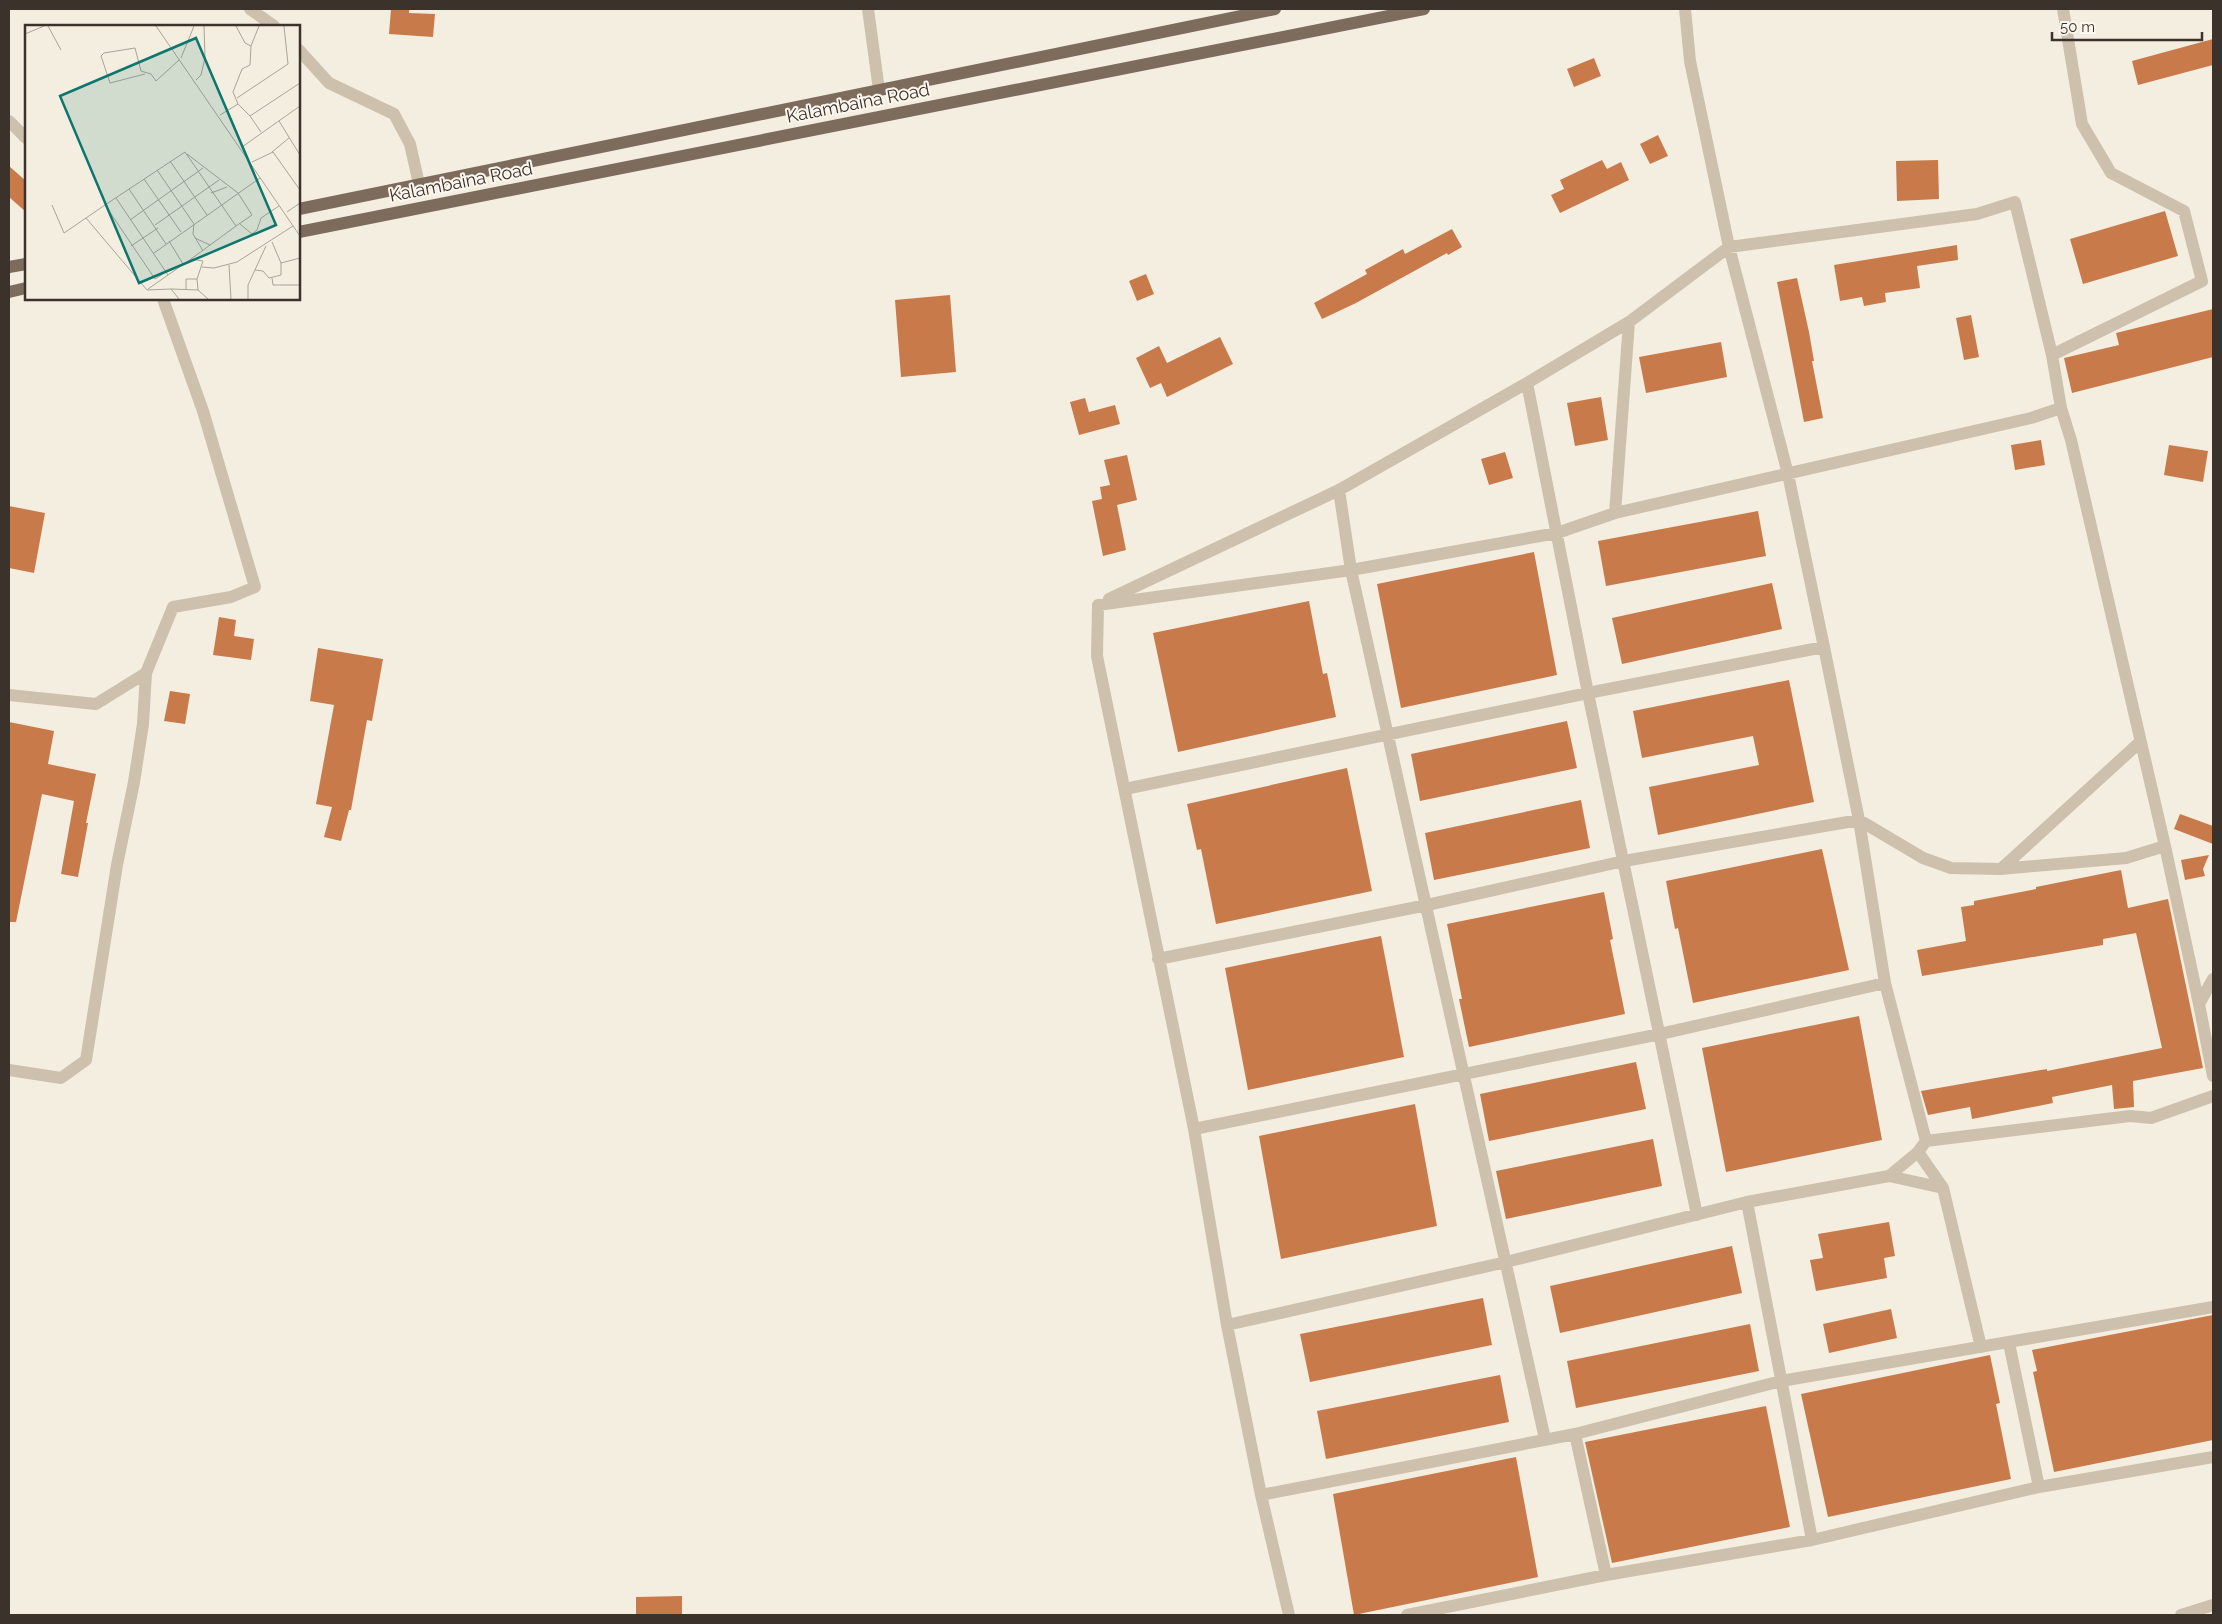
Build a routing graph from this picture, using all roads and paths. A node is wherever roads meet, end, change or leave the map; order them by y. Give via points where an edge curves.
1 (250, 9) edge
2 (868, 9) edge
3 (1276, 9) edge
4 (1424, 9) edge
5 (1685, 9) edge
6 (2064, 9) edge
7 (273, 25) edge
8 (300, 51) edge
9 (879, 90) junction
10 (9, 121) edge
11 (25, 137) edge
12 (419, 184) junction
13 (300, 209) edge
14 (300, 232) edge
15 (1729, 247) junction
16 (25, 264) edge
17 (9, 267) edge
18 (25, 288) edge
19 (9, 292) edge
20 (163, 300) edge
21 (1628, 322) junction
22 (2052, 355) junction
23 (1527, 383) junction
24 (2061, 408) junction
25 (1788, 474) junction
26 (1338, 490) junction
27 (1615, 513) junction
28 (1557, 533) junction
29 (1350, 570) junction
30 (1098, 604) junction
31 (1824, 647) junction
32 (146, 673) junction
33 (1588, 693) junction
34 (9, 695) edge
35 (1389, 735) junction
36 (2140, 742) junction
37 (1125, 789) junction
38 (1858, 820) junction
39 (2166, 846) junction
40 (1624, 861) junction
41 (2001, 869) junction
42 (1427, 905) junction
43 (1158, 959) junction
44 (2213, 980) edge
45 (1885, 983) junction
46 (2199, 1004) junction
47 (1660, 1034) junction
48 (9, 1070) edge
49 (1465, 1075) junction
50 (2213, 1076) edge
51 (2213, 1096) edge
52 (1194, 1129) junction
53 (1926, 1141) junction
54 (1918, 1152) junction
55 (1889, 1176) junction
56 (1943, 1188) junction
57 (1747, 1202) junction
58 (1697, 1215) junction
59 (1506, 1262) junction
60 (2213, 1307) edge
61 (1227, 1325) junction
62 (2009, 1343) junction
63 (1981, 1347) junction
64 (1781, 1381) junction
65 (1575, 1434) junction
66 (1545, 1439) junction
67 (2213, 1456) edge
68 (2039, 1487) junction
69 (1261, 1495) junction
70 (1812, 1540) junction
71 (1606, 1575) junction
72 (2213, 1605) edge
73 (1289, 1615) edge
74 (1407, 1615) edge
75 (2181, 1615) edge

1 - 7 street
2 - 9 street
3 - 9 main road
4 - 14 main road, Kalambaina Road
5 - 15 street via 1690,61
6 - 22 street via 2082,124 2111,173 2184,211 2202,282
8 - 12 street via 329,83 394,114 410,144
9 - 12 main road
10 - 11 street
12 - 13 main road
15 - 21 street
15 - 22 street via 1977,214 2015,202
15 - 25 street
16 - 17 main road
18 - 19 main road
20 - 32 street via 203,411 255,587 231,597 173,607
21 - 23 street
21 - 27 street
22 - 24 street
23 - 26 street
23 - 28 street
24 - 25 street via 2031,418
24 - 36 street
25 - 27 street
25 - 31 street
26 - 29 street
26 - 30 street
27 - 28 street
28 - 29 street
28 - 33 street
29 - 30 street
29 - 35 street
30 - 37 street via 1097,656
31 - 33 street
31 - 38 street
32 - 34 street via 96,704
32 - 48 street via 143,724 86,1060 61,1078
33 - 35 street
33 - 40 street
35 - 37 street
35 - 42 street
36 - 39 street
36 - 41 street
37 - 43 street
38 - 40 street
38 - 41 street via 1923,858 1951,868
38 - 45 street
39 - 41 street via 2126,858
39 - 46 street
40 - 42 street
40 - 47 street
42 - 43 street
42 - 49 street
43 - 52 street
44 - 46 street
45 - 47 street
45 - 53 street
46 - 50 street
47 - 49 street
47 - 58 street
49 - 52 street
49 - 59 street
51 - 53 street via 2151,1118 2130,1116
52 - 61 street
53 - 54 street
54 - 55 street
54 - 56 street
55 - 56 street
55 - 57 street
56 - 63 street
57 - 58 street
57 - 64 street
58 - 59 street
59 - 61 street
59 - 66 street
60 - 62 street
61 - 69 street
62 - 63 street
62 - 68 street
63 - 64 street
64 - 65 street
64 - 70 street
65 - 66 street
65 - 71 street
66 - 69 street
67 - 68 street
68 - 70 street
69 - 73 street
70 - 71 street
71 - 74 street
72 - 75 street

